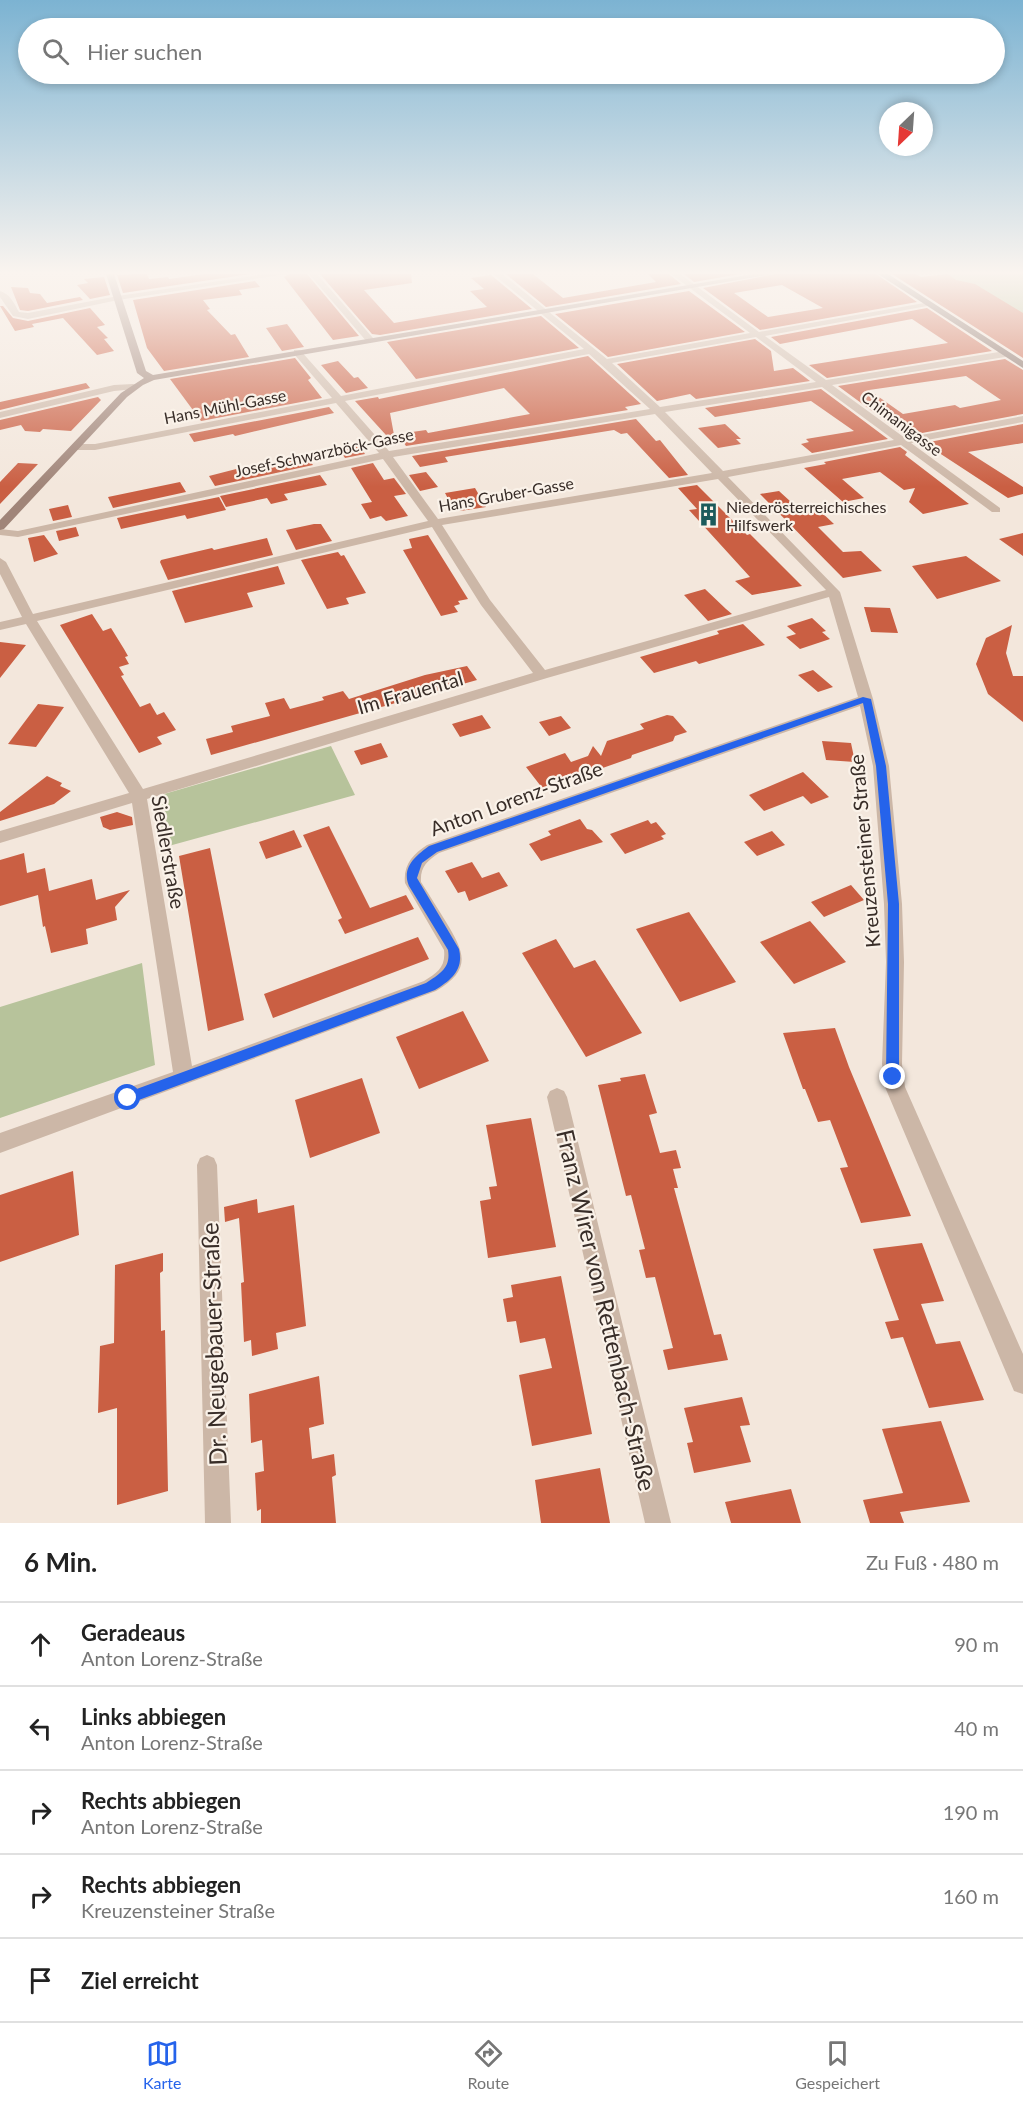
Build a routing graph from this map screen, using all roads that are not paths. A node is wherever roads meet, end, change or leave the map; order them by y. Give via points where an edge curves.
1 (133, 345) edge
2 (339, 345) edge
3 (583, 345) edge
4 (697, 345) edge
5 (772, 345) edge
6 (991, 345) edge
7 (590, 351) junction
8 (297, 352) junction
9 (1005, 354) junction
10 (605, 362) junction
11 (1023, 365) edge
12 (152, 378) junction
13 (823, 382) junction
14 (133, 387) junction
15 (339, 399) junction
16 (656, 409) junction
17 (0, 415) edge
18 (1023, 419) edge
19 (901, 442) junction
20 (76, 447) junction
21 (386, 455) junction
22 (721, 475) junction
23 (996, 510) dead end
24 (435, 523) junction
25 (0, 527) edge
26 (0, 532) edge
27 (0, 562) edge
28 (834, 592) junction
29 (30, 620) junction
30 (0, 626) edge
31 (542, 675) junction
32 (866, 699) junction
33 (138, 794) junction
34 (0, 837) edge
35 (184, 1077) junction
36 (556, 1097) dead end
37 (0, 1143) edge
38 (207, 1165) dead end
39 (1023, 1382) edge
40 (218, 1523) edge
41 (658, 1523) edge

1 - 12 main road via 142,373
2 - 8 main road
3 - 7 street, Kreuzensteiner Straße
4 - 10 street
5 - 13 street, Chimanigasse
6 - 9 main road
7 - 10 street, Kreuzensteiner Straße
7 - 15 street, Hans Mühl-Gasse
8 - 12 main road
8 - 15 street
9 - 11 main road
9 - 13 street, Josef-Schwarzböck-Gasse
10 - 16 street, Kreuzensteiner Straße
12 - 14 main road
13 - 16 street, Josef-Schwarzböck-Gasse
13 - 19 street, Chimanigasse
14 - 17 street
14 - 20 main road
15 - 20 street, Hans Mühl-Gasse via 95,447
15 - 21 street
16 - 21 street, Josef-Schwarzböck-Gasse
16 - 22 street, Kreuzensteiner Straße
18 - 19 street, Hans Gruber-Gasse
19 - 22 street, Hans Gruber-Gasse
19 - 23 street, Chimanigasse
20 - 25 main road
21 - 24 street
21 - 26 street, Josef-Schwarzböck-Gasse via 18,534
22 - 24 street, Hans Gruber-Gasse
22 - 28 street, Kreuzensteiner Straße
24 - 29 street, Hans Gruber-Gasse
24 - 31 street via 485,602
27 - 29 street, Siedlerstraße
28 - 31 street, Im Frauental
28 - 32 street, Kreuzensteiner Straße
29 - 30 street, Hans Gruber-Gasse
29 - 33 street, Siedlerstraße
31 - 33 street, Im Frauental
32 - 35 street, Anton Lorenz-Straße via 433,849 414,866 412,878 453,949 452,969 446,977
32 - 39 street, Kreuzensteiner Straße via 881,766 893,904 893,1077
33 - 34 street, Im Frauental
33 - 35 street, Siedlerstraße
35 - 37 street, Anton Lorenz-Straße
36 - 41 street, Franz Wirer von Rettenbach-Straße
38 - 40 street, Dr. Neugebauer-Straße

